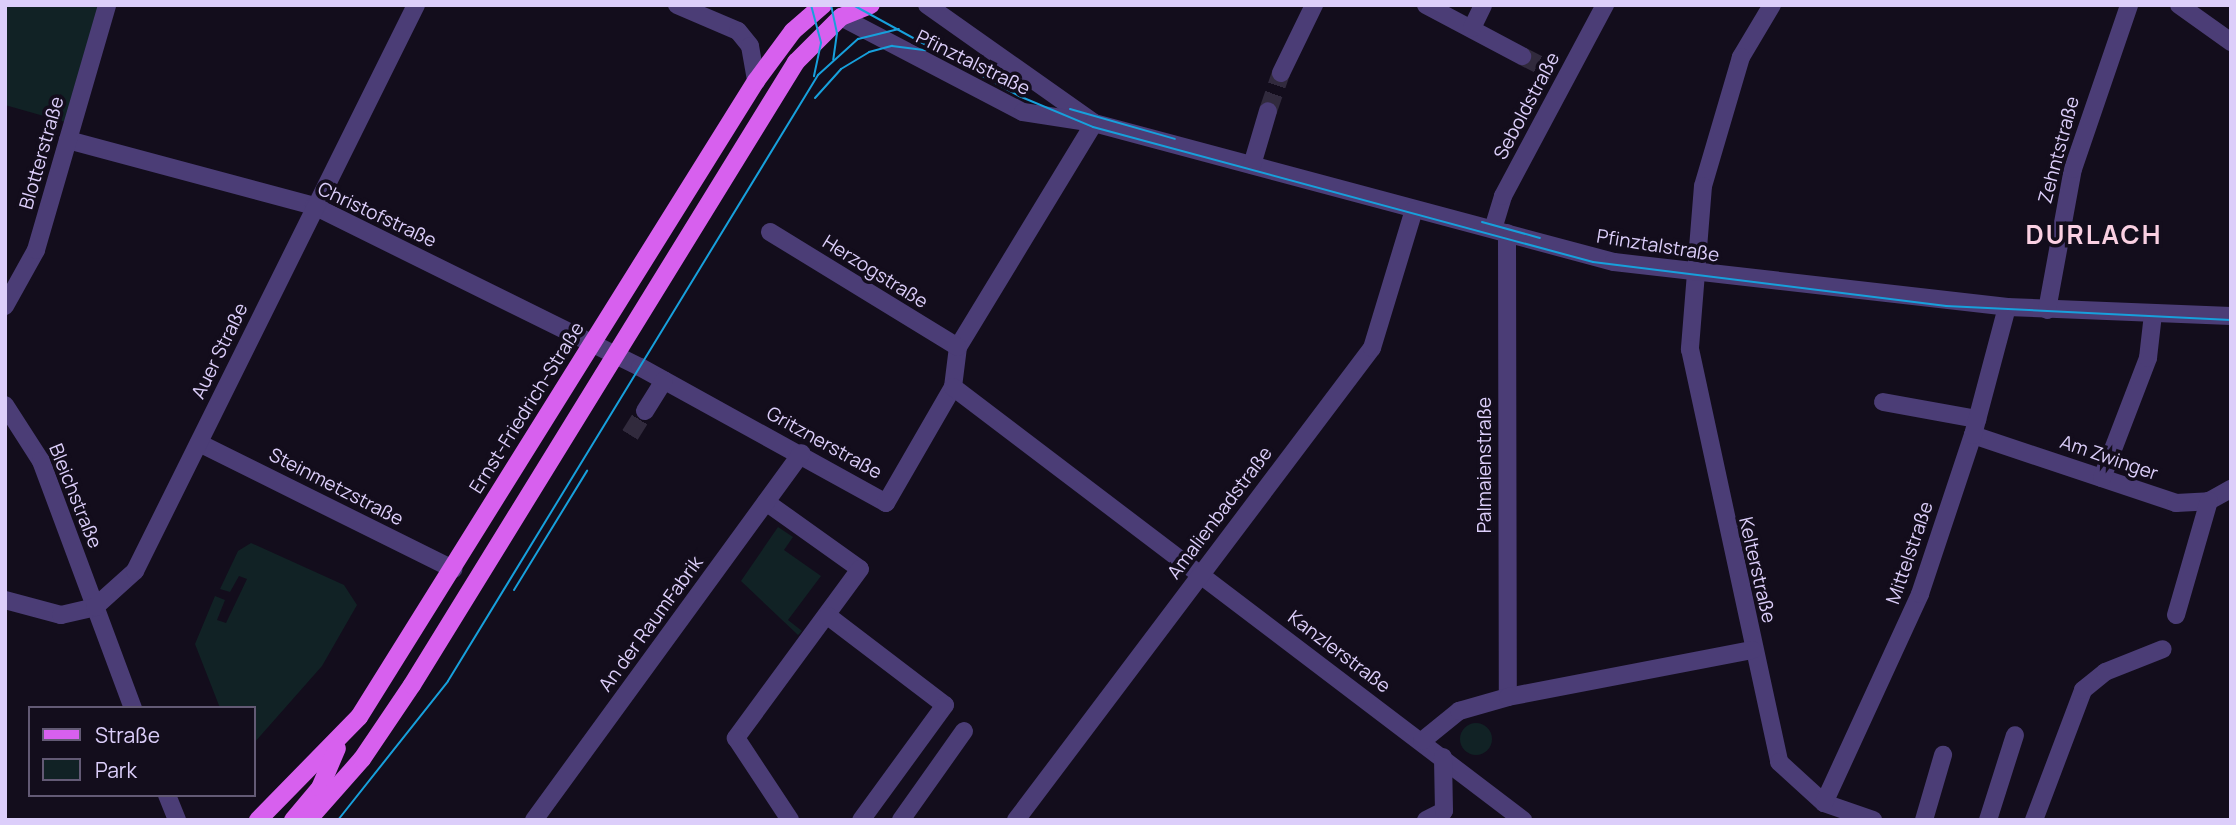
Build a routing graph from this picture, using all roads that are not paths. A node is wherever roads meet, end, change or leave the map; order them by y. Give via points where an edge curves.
1 (107, 5) edge
2 (416, 5) edge
3 (677, 5) edge
4 (871, 5) edge
5 (927, 5) edge
6 (1314, 5) edge
7 (1426, 5) edge
8 (1483, 5) edge
9 (1605, 5) edge
10 (1772, 5) edge
11 (2129, 5) edge
12 (2179, 5) edge
13 (818, 6) edge
14 (841, 17) junction
15 (1472, 28) junction
16 (2231, 42) edge
17 (1522, 56) tunnel mouth
18 (1282, 73) tunnel mouth
19 (756, 81) junction
20 (1268, 111) tunnel mouth
21 (1094, 122) junction
22 (68, 140) junction
23 (1252, 165) junction
24 (314, 206) junction
25 (1414, 210) junction
26 (1500, 231) junction
27 (770, 232) dead end
28 (1693, 274) junction
29 (5, 306) edge
30 (2007, 307) junction
31 (2047, 310) junction
32 (2153, 314) junction
33 (2231, 316) edge
34 (591, 344) junction
35 (958, 347) junction
36 (614, 354) junction
37 (664, 380) junction
38 (953, 387) junction
39 (1883, 402) dead end
40 (5, 405) edge
41 (645, 411) tunnel mouth
42 (1975, 427) junction
43 (200, 443) junction
44 (802, 453) junction
45 (2102, 478) junction
46 (2231, 489) edge
47 (2209, 501) junction
48 (766, 502) junction
49 (453, 569) junction
50 (1200, 573) junction
51 (5, 600) edge
52 (95, 607) junction
53 (2176, 615) dead end
54 (828, 616) junction
55 (2163, 649) dead end
56 (1753, 650) junction
57 (1508, 697) junction
58 (132, 706) edge
59 (359, 717) junction
60 (964, 731) dead end
61 (382, 732) junction
62 (2015, 735) dead end
63 (341, 739) junction
64 (1422, 741) junction
65 (1943, 755) dead end
66 (1443, 757) junction
67 (168, 797) edge
68 (1824, 803) junction
69 (177, 820) edge
70 (258, 820) edge
71 (293, 820) edge
72 (308, 820) edge
73 (534, 820) edge
74 (790, 820) edge
75 (861, 820) edge
76 (901, 820) edge
77 (1016, 820) edge
78 (1426, 820) edge
79 (1523, 820) edge
80 (1873, 820) edge
81 (1924, 820) edge
82 (1988, 820) edge
83 (2034, 820) edge

1 - 22 street, Blotterstraße
2 - 24 street, Auer Straße
3 - 19 street via 738,31 750,46
4 - 14 main road
5 - 21 street, Pfinztalstraße
6 - 18 street
7 - 15 street
8 - 15 street
9 - 26 street, Seboldstraße via 1503,196
10 - 28 street, Kelterstraße via 1741,57 1703,186
11 - 31 street, Zehntstraße via 2076,159 2048,285
12 - 16 street
13 - 14 main road
13 - 19 main road, Ernst-Friedrich-Straße
14 - 21 street, Pfinztalstraße via 1023,112
14 - 36 main road via 796,62
15 - 17 street
19 - 34 main road, Ernst-Friedrich-Straße
20 - 23 street
21 - 23 street, Pfinztalstraße
21 - 35 street, Gritznerstraße
22 - 24 street, Christofstraße
22 - 29 street, Blotterstraße via 36,250
23 - 25 street, Pfinztalstraße
24 - 34 street, Christofstraße
24 - 43 street, Auer Straße
25 - 26 street, Pfinztalstraße
25 - 50 street, Amalienbadstraße via 1372,348
26 - 28 street, Pfinztalstraße
26 - 57 street, Palmaienstraße
27 - 35 street, Herzogstraße
28 - 30 street, Pfinztalstraße
28 - 56 street, Kelterstraße via 1690,349
30 - 31 street, Pfinztalstraße
30 - 42 street, Mittelstraße
31 - 32 street, Pfinztalstraße
32 - 33 street, Pfinztalstraße
32 - 45 street via 2148,358
34 - 36 street, Christofstraße
34 - 49 main road, Ernst-Friedrich-Straße
35 - 38 street, Gritznerstraße
36 - 37 street, Gritznerstraße
36 - 61 main road
37 - 41 street
37 - 44 street, Gritznerstraße
38 - 44 street, Gritznerstraße via 886,503
38 - 50 street, Kanzlerstraße
39 - 42 street, Am Zwinger
40 - 52 street, Bleichstraße via 41,461
42 - 45 street, Am Zwinger
42 - 68 street, Mittelstraße via 1920,594
43 - 49 street, Steinmetzstraße
43 - 52 street, Auer Straße via 135,572
44 - 48 street, An der RaumFabrik
45 - 47 street, Am Zwinger via 2176,503
46 - 47 street, Am Zwinger
47 - 53 street
48 - 54 street via 860,569
48 - 73 street, An der RaumFabrik
49 - 59 main road, Ernst-Friedrich-Straße
50 - 64 street, Kanzlerstraße
50 - 77 street, Amalienbadstraße
51 - 52 street via 61,615
52 - 58 street
54 - 74 street via 736,738
54 - 75 street via 944,705
55 - 83 street via 2105,672 2083,690
56 - 57 street
56 - 68 street, Kelterstraße via 1779,762
57 - 64 street via 1459,711
59 - 61 main road
59 - 63 main road, Ernst-Friedrich-Straße
60 - 76 street
61 - 72 main road
62 - 82 street
63 - 70 main road, Ernst-Friedrich-Straße
63 - 71 main road via 320,788
64 - 66 street, Kanzlerstraße
65 - 81 street
66 - 78 street via 1444,811
66 - 79 street, Kanzlerstraße
67 - 69 street
68 - 80 street, Kelterstraße

